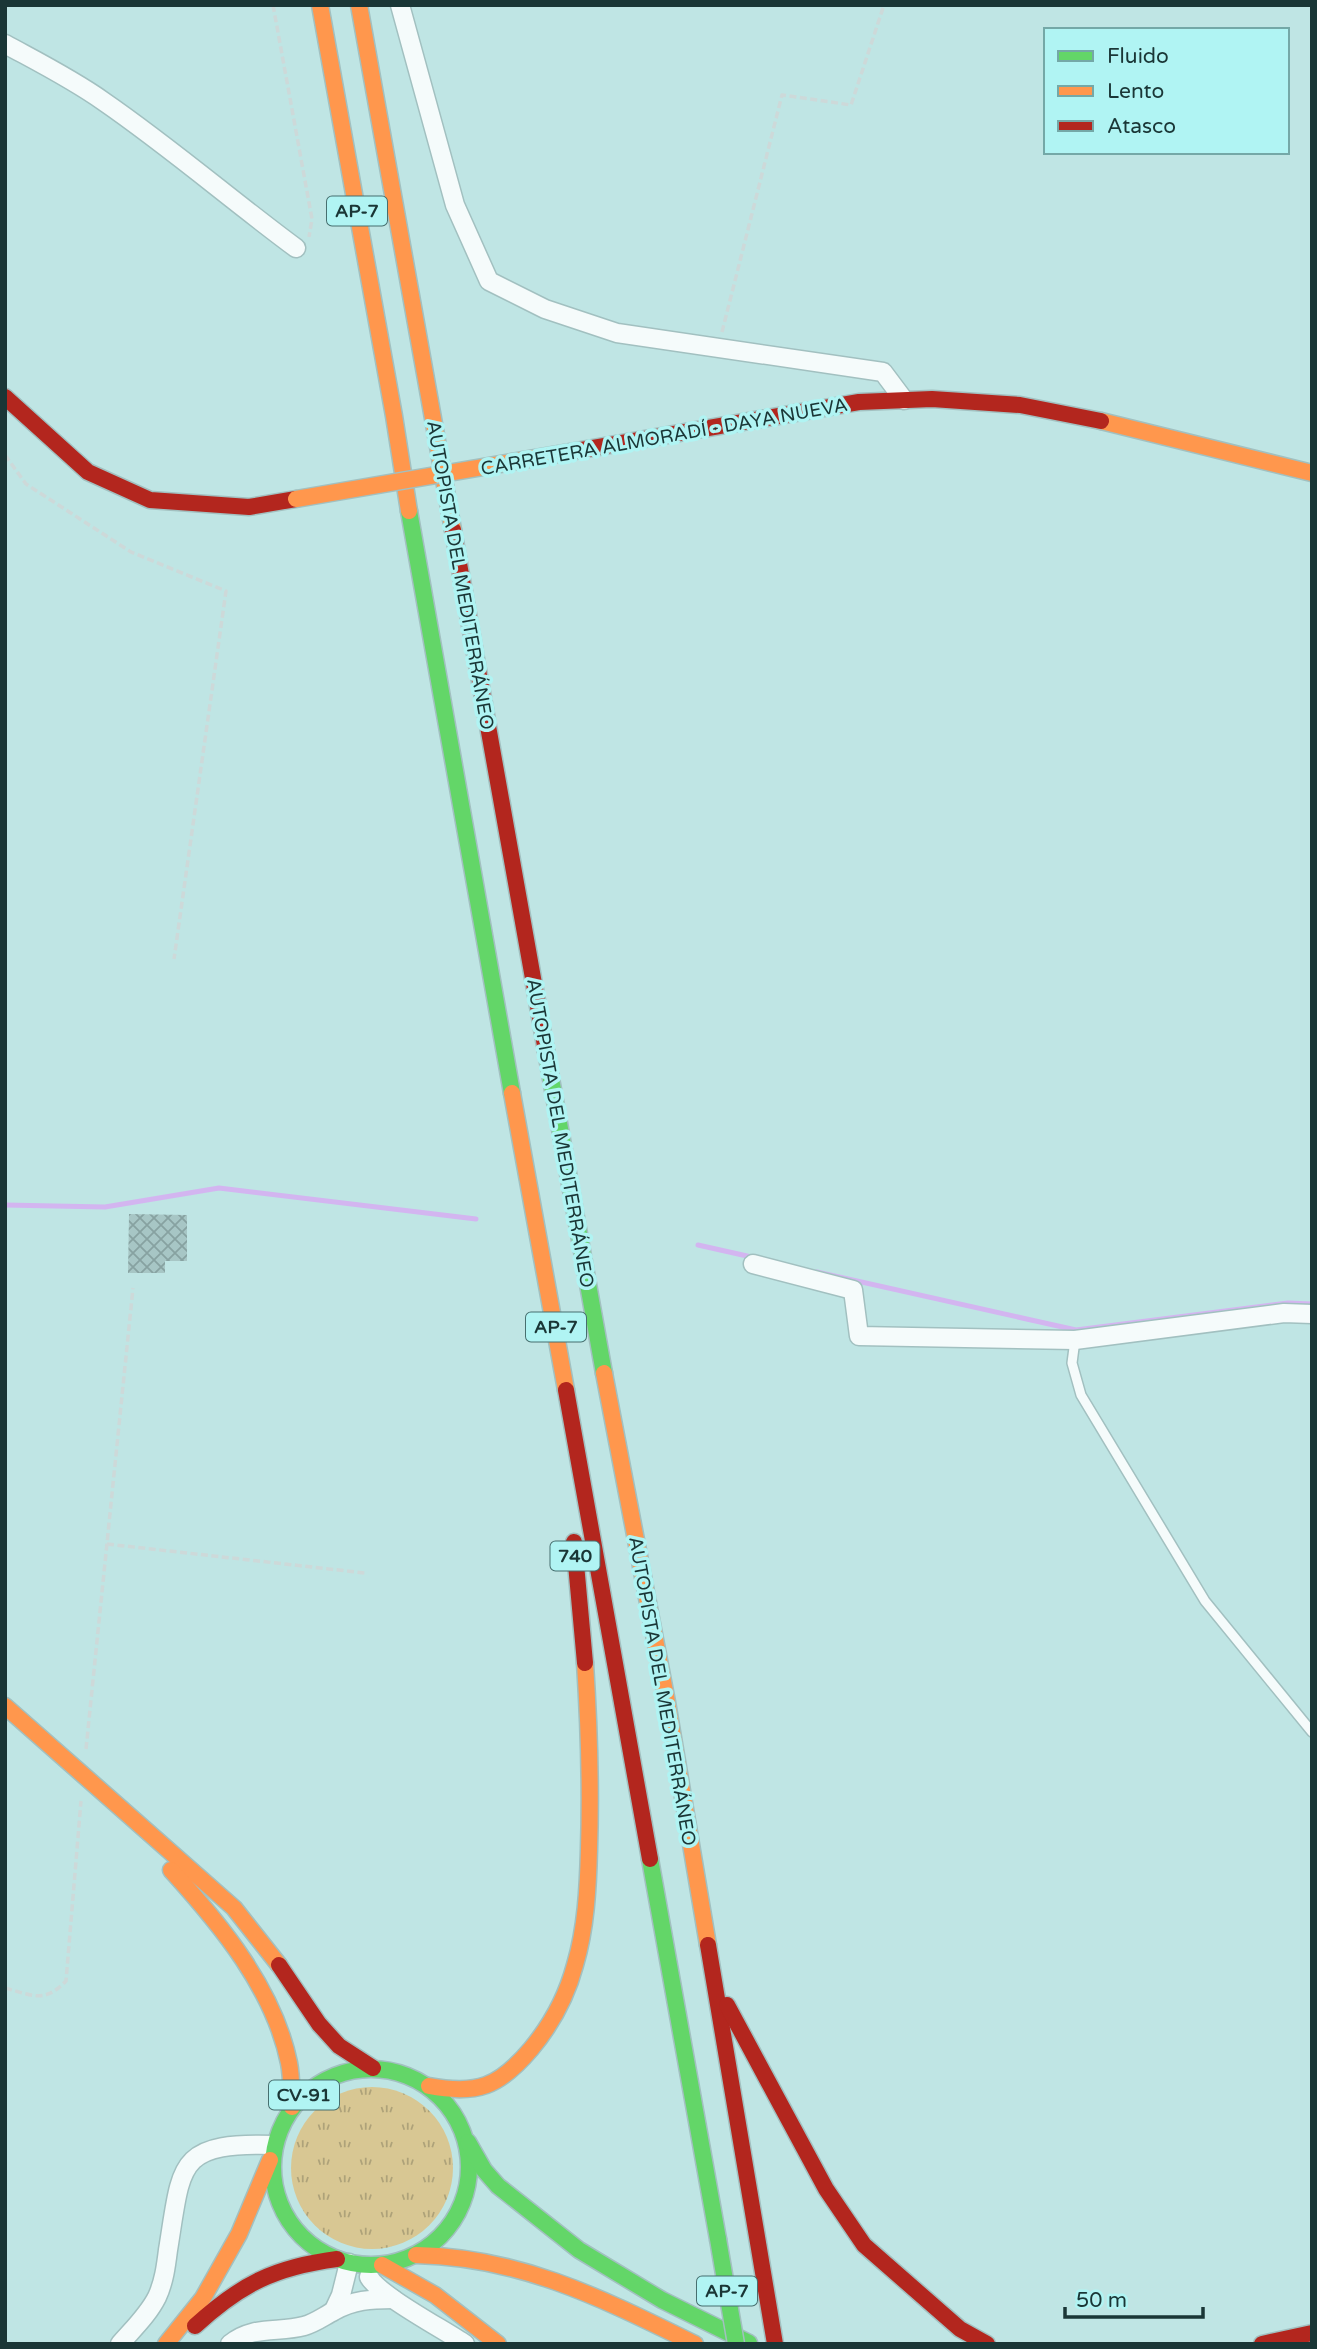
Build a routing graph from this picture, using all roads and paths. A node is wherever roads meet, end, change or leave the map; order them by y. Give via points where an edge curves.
1 (273, 5) edge
2 (320, 5) edge
3 (359, 5) edge
4 (400, 5) edge
5 (884, 5) edge
6 (5, 44) edge
7 (296, 248) joint
8 (718, 348) junction
9 (5, 397) edge
10 (904, 400) junction
11 (5, 455) edge
12 (1312, 473) edge
13 (486, 937) junction
14 (174, 958) dead end
15 (753, 1264) dead end
16 (132, 1288) dead end
17 (1312, 1314) edge
18 (1075, 1340) junction
19 (561, 1452) dead end
20 (572, 1520) dead end
21 (107, 1544) junction
22 (365, 1573) dead end
23 (5, 1706) edge
24 (1312, 1732) edge
25 (83, 1777) junction
26 (713, 1980) junction
27 (5, 1988) edge
28 (373, 2068) junction
29 (429, 2086) junction
30 (292, 2107) junction
31 (465, 2136) junction
32 (273, 2150) junction
33 (416, 2255) junction
34 (343, 2261) junction
35 (374, 2269) junction
36 (393, 2299) junction
37 (351, 2303) junction
38 (334, 2310) junction
39 (1312, 2333) edge
40 (120, 2344) edge
41 (166, 2344) edge
42 (174, 2344) edge
43 (230, 2344) edge
44 (465, 2344) edge
45 (498, 2344) edge
46 (695, 2344) edge
47 (736, 2344) edge
48 (752, 2344) edge
49 (775, 2344) edge
50 (987, 2344) edge
51 (1262, 2344) edge

1 - 7 path via 312,219 310,236
2 - 13 main road, AUTOPISTA DEL MEDITERRÁNEO / AP-7
3 - 26 main road, AUTOPISTA DEL MEDITERRÁNEO / AP-7 via 667,1702
4 - 8 street via 455,205 489,281 545,310 617,333
5 - 8 path via 850,105 782,95
6 - 7 street via 102,99
8 - 10 street via 883,372
9 - 10 main road, CARRETERA ALMORADÍ - DAYA NUEVA, bridge via 88,472 150,500 249,507 859,402
10 - 12 main road, CARRETERA ALMORADÍ - DAYA NUEVA via 1020,405
11 - 14 path via 26,484 131,552 226,591
13 - 19 main road via 507,1125
13 - 47 main road, AUTOPISTA DEL MEDITERRÁNEO / AP-7, bridge
15 - 18 street via 853,1290 859,1336
16 - 21 path
17 - 18 street via 1284,1313
18 - 24 lane via 1072,1363 1081,1395 1198,1589
20 - 29 main road, 740 via 588,1688 592,1805 582,1936 571,1980 542,2036 502,2079 480,2090 455,2092
21 - 22 path
21 - 25 path
23 - 25 main road
25 - 27 path via 66,1981 54,1993 37,1996
25 - 28 main road via 234,1908 284,1970 319,2024 339,2046
25 - 30 main road via 181,1880 252,1974 289,2063
26 - 49 main road, AUTOPISTA DEL MEDITERRÁNEO / AP-7
26 - 50 main road via 826,2189 864,2245 960,2329
28 - 29 main road, CV-91 via 402,2073
28 - 30 main road, CV-91 via 342,2072 314,2085
29 - 31 main road, CV-91 via 451,2108
30 - 32 main road, CV-91
31 - 33 main road, CV-91 via 470,2163 462,2204 439,2239
31 - 48 main road, CV-91 via 485,2171 553,2234 686,2313
32 - 34 main road, CV-91 via 274,2187 286,2218 308,2243
32 - 40 street via 233,2144 193,2159 182,2174 157,2296
32 - 41 main road, CV-91 via 239,2234 203,2298
33 - 35 main road, CV-91
33 - 46 main road, CV-91 via 444,2253 489,2261 550,2280
34 - 35 main road, CV-91
34 - 38 street via 341,2295
34 - 42 main road, CV-91 via 294,2266 259,2279 215,2308
35 - 36 street via 373,2284
35 - 37 street
35 - 45 main road via 435,2295
36 - 37 street
36 - 44 street
37 - 38 street
38 - 43 street via 302,2327 255,2331
39 - 51 main road

